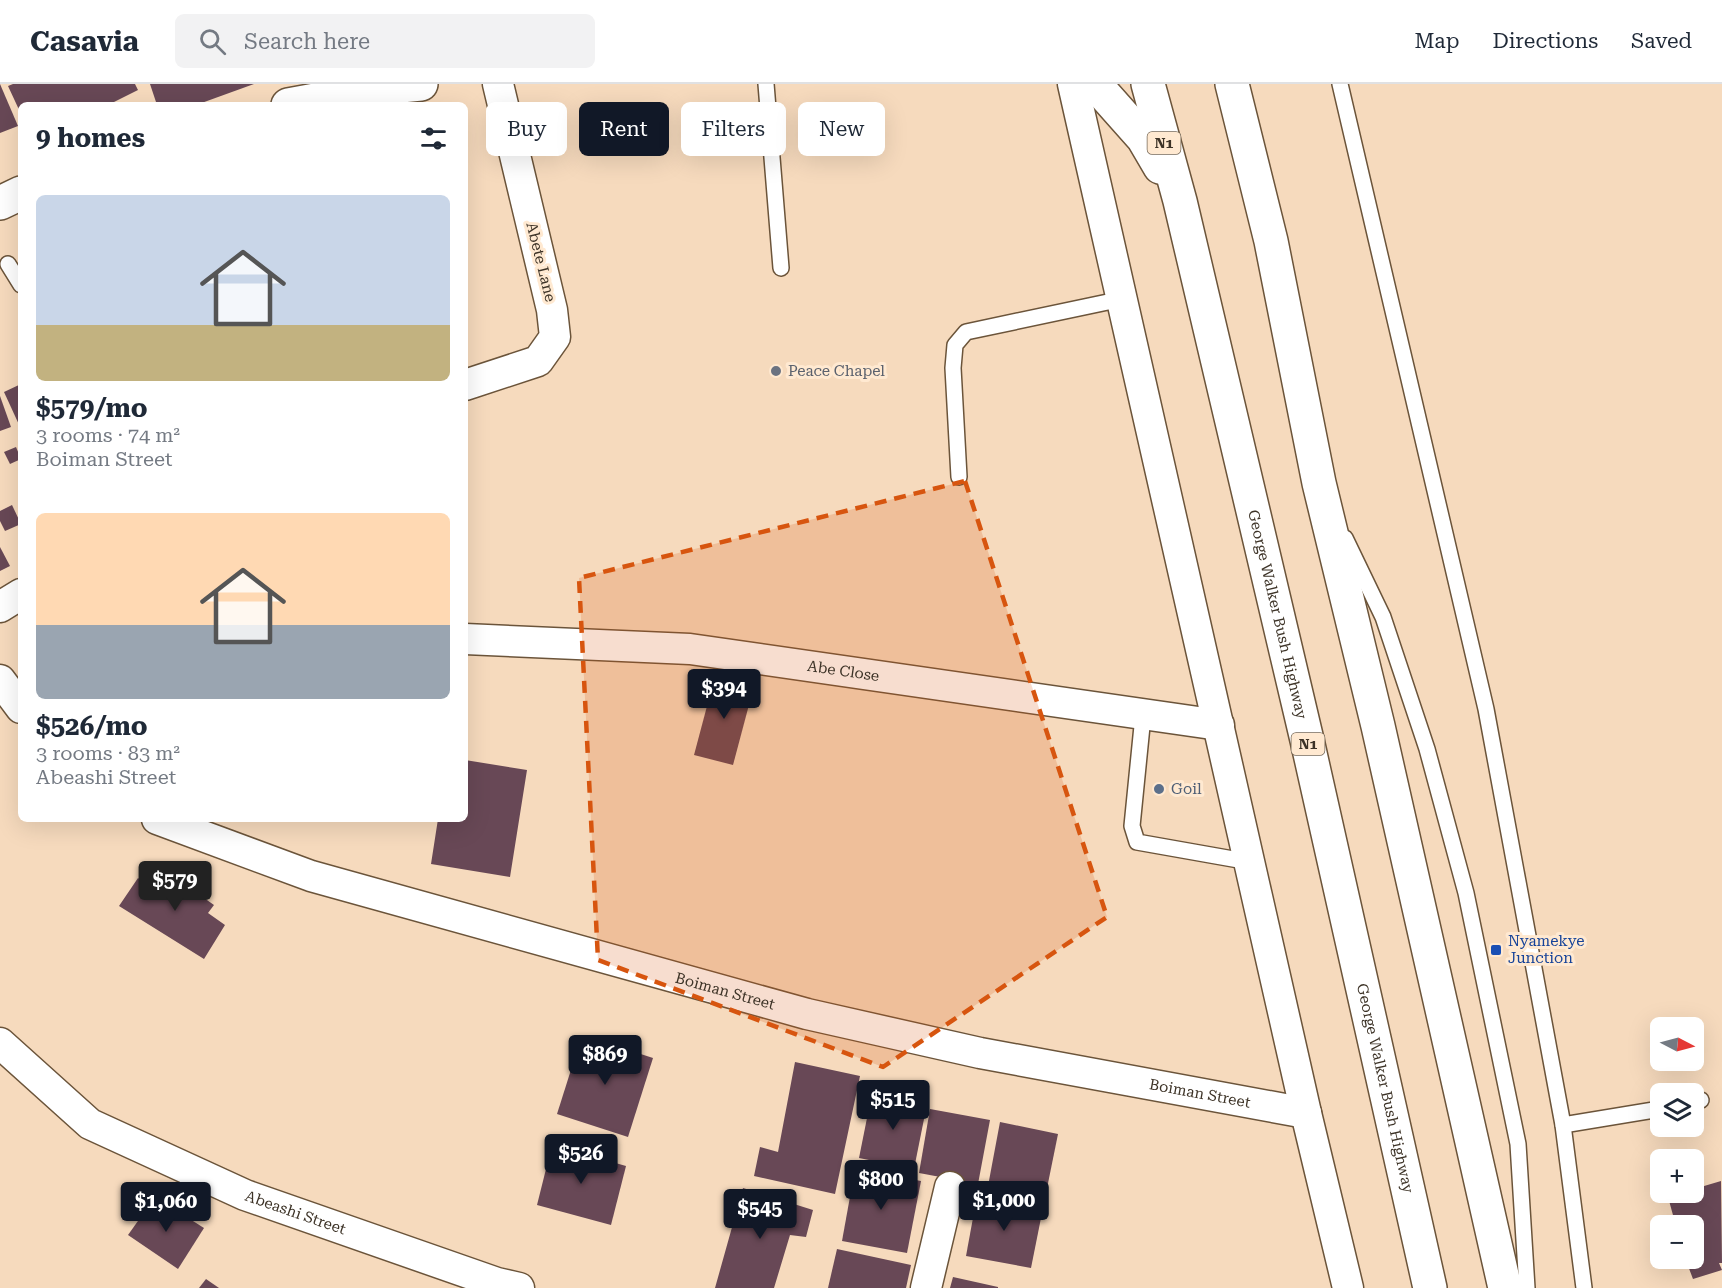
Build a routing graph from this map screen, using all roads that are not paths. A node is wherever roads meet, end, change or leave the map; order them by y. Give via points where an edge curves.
1 (421, 84) edge
2 (498, 84) edge
3 (766, 84) edge
4 (1073, 84) edge
5 (1095, 84) edge
6 (1148, 84) edge
7 (1232, 84) edge
8 (1340, 84) edge
9 (380, 86) edge
10 (303, 102) edge
11 (18, 194) edge
12 (1180, 201) junction
13 (0, 203) edge
14 (8, 264) dead end
15 (781, 268) dead end
16 (18, 280) edge
17 (1122, 299) junction
18 (468, 384) edge
19 (959, 477) dead end
20 (1319, 483) junction
21 (18, 596) edge
22 (0, 607) edge
23 (468, 639) edge
24 (0, 680) edge
25 (18, 704) edge
26 (1143, 716) junction
27 (1219, 725) junction
28 (165, 822) edge
29 (1250, 862) junction
30 (0, 1043) edge
31 (1650, 1111) edge
32 (1306, 1113) junction
33 (1563, 1125) junction
34 (950, 1187) dead end
35 (1427, 1284) edge
36 (519, 1288) edge
37 (926, 1288) edge
38 (1348, 1288) edge
39 (1505, 1288) edge
40 (1527, 1288) edge
41 (1584, 1288) edge

1 - 9 main road
2 - 18 street, Abete Lane via 552,309 555,337 538,361
3 - 15 lane
4 - 17 street
5 - 12 main road via 1143,138
6 - 12 main road, George Walker Bush Highway / N1
7 - 20 main road via 1271,241
8 - 33 lane via 1486,709
9 - 10 main road
11 - 13 main road
12 - 35 main road, George Walker Bush Highway / N1 via 1307,740
14 - 16 lane
17 - 19 lane via 966,332 955,345 953,368
17 - 27 street
20 - 39 main road
20 - 40 lane via 1383,617 1426,749 1466,893 1518,1144
21 - 22 street
23 - 26 street, Abe Close via 690,649
24 - 25 street
26 - 27 street, Abe Close
26 - 29 lane via 1132,826 1137,842
27 - 29 street
28 - 32 street, Boiman Street via 311,876 807,1014 980,1053
29 - 32 street
30 - 36 street, Abeashi Street via 90,1124 245,1195
31 - 33 lane
32 - 38 street
33 - 41 lane
34 - 37 street

